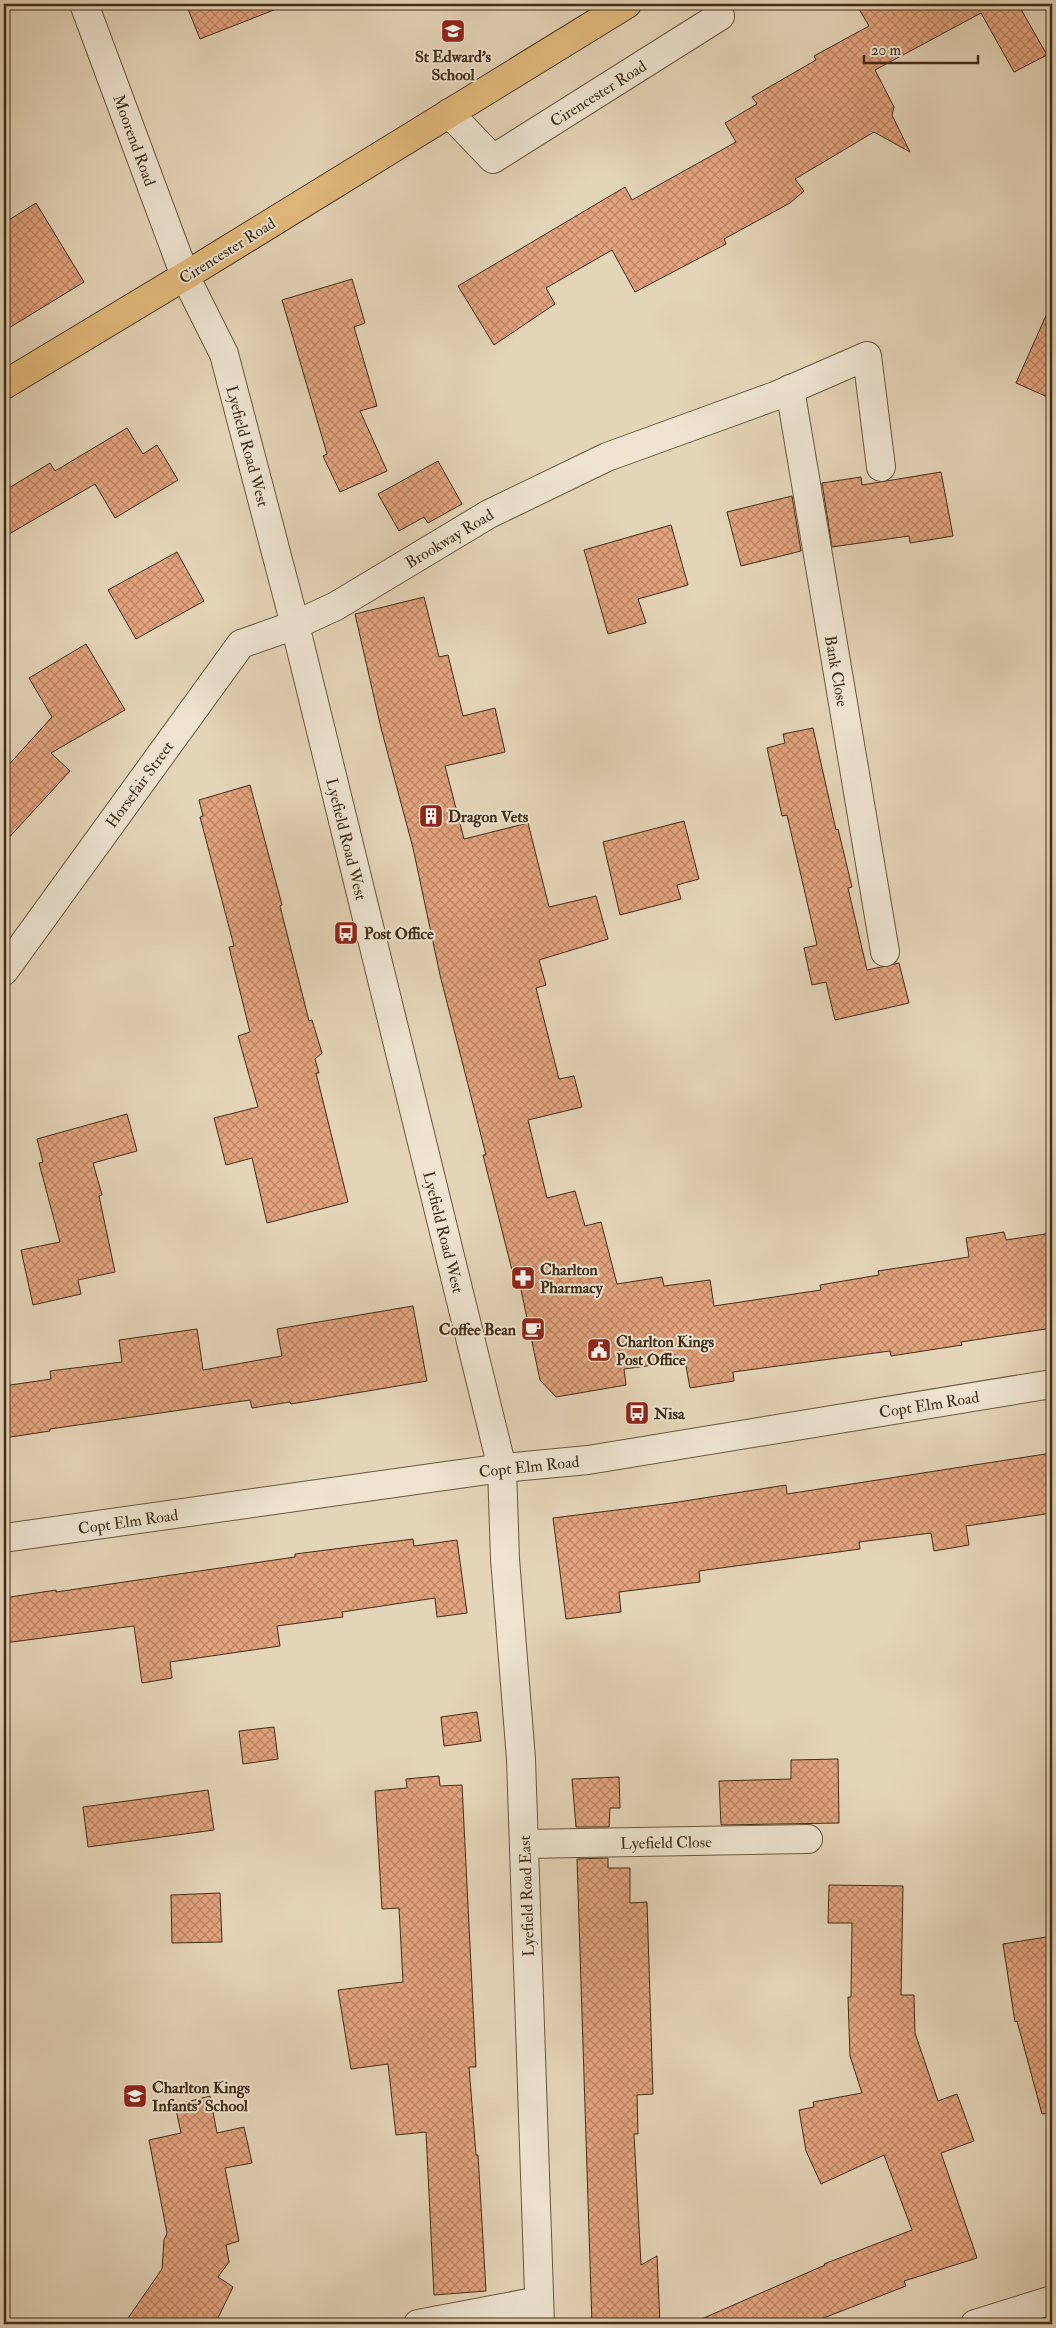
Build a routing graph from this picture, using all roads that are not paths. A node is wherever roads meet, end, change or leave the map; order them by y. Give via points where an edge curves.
1 (84, 4) edge
2 (627, 4) edge
3 (715, 4) edge
4 (449, 113) junction
5 (185, 276) junction
6 (4, 385) edge
7 (790, 389) junction
8 (881, 468) dead end
9 (295, 625) junction
10 (885, 952) dead end
11 (4, 971) edge
12 (1052, 1384) edge
13 (502, 1468) junction
14 (4, 1538) edge
15 (808, 1839) dead end
16 (524, 1844) junction
17 (1052, 2300) edge
18 (540, 2313) edge
19 (418, 2324) edge
20 (975, 2324) edge

1 - 5 street, Moorend Road
2 - 4 main road, Cirencester Road
3 - 4 street, Cirencester Road via 720,16 493,159
4 - 5 main road, Cirencester Road
5 - 6 main road, Cirencester Road
5 - 9 street, Lyefield Road West via 224,354
7 - 8 street, Brookway Road via 867,356
7 - 9 street, Brookway Road via 607,458 489,514 336,606
7 - 10 street, Bank Close
9 - 11 street, Horsefair Street via 241,644
9 - 13 street, Lyefield Road West
12 - 13 street, Copt Elm Road via 588,1460
13 - 14 street, Copt Elm Road
13 - 16 street, Lyefield Road East
15 - 16 street, Lyefield Close
16 - 18 street, Lyefield Road East
17 - 20 street
18 - 19 street

